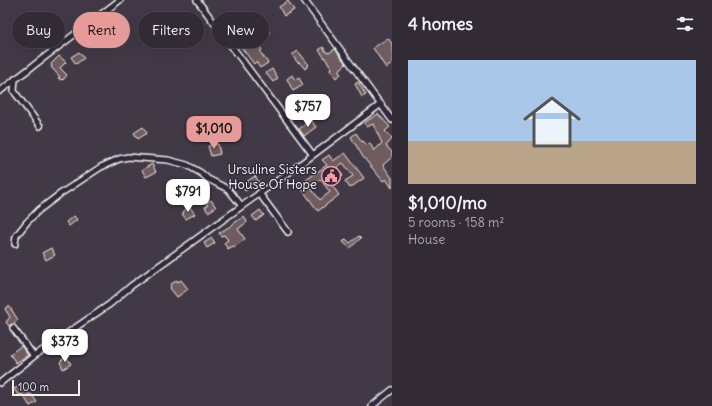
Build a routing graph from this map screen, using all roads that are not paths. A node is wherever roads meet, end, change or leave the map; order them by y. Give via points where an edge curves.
1 (120, 0) edge
2 (197, 0) edge
3 (304, 0) edge
4 (15, 79) junction
5 (0, 91) edge
6 (380, 104) junction
7 (390, 112) edge
8 (392, 120) edge
9 (40, 126) dead end
10 (313, 155) junction
11 (260, 193) junction
12 (241, 206) junction
13 (288, 232) dead end
14 (15, 244) dead end
15 (13, 328) dead end
16 (34, 356) junction
17 (1, 382) edge
18 (392, 390) edge
19 (372, 406) edge

1 - 4 street
2 - 10 street
3 - 6 street
4 - 5 street
4 - 9 street via 14,91
6 - 7 street
6 - 10 street
7 - 8 street
10 - 11 street
11 - 12 street
11 - 13 street
12 - 14 street via 228,190 187,165 168,160 128,157 101,168 39,210 19,231
12 - 16 street via 110,304
15 - 16 street
16 - 17 street
18 - 19 street

